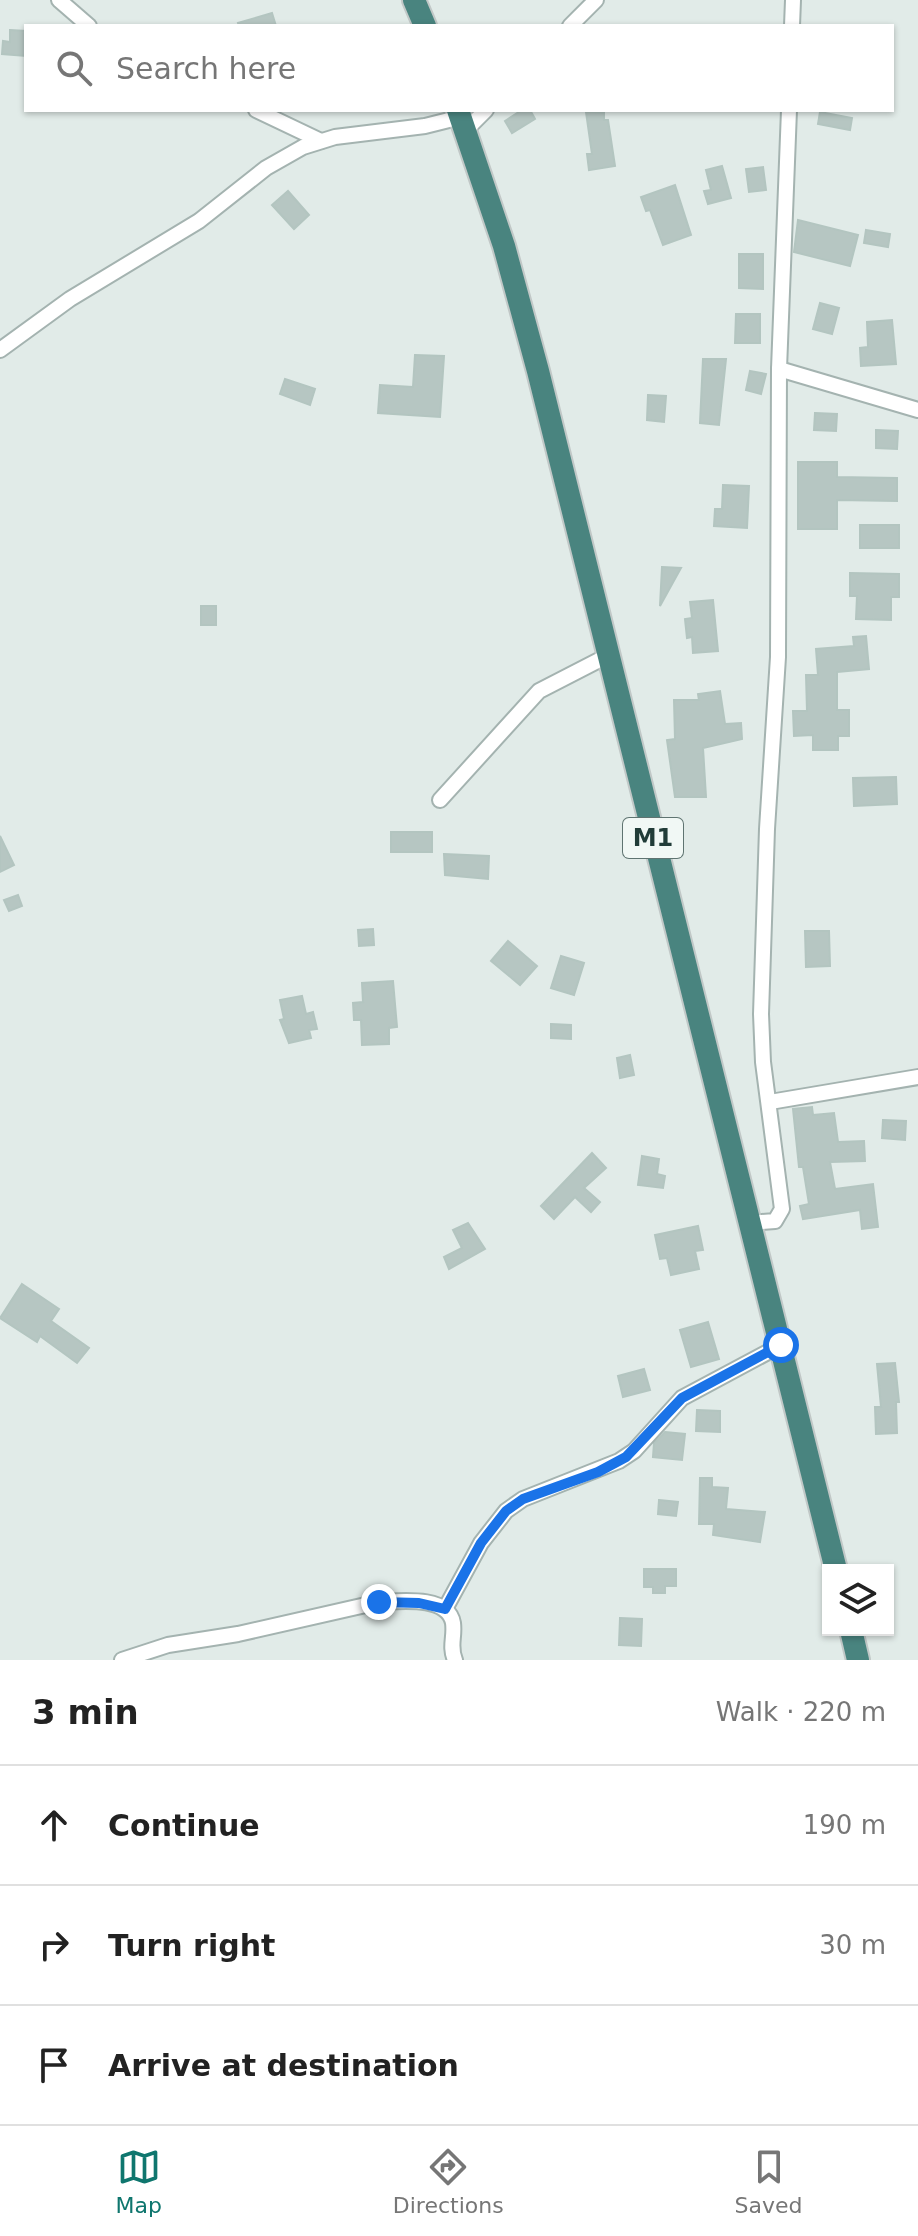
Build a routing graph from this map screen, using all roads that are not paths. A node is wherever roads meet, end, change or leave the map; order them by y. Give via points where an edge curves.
1 (59, 0) edge
2 (414, 0) edge
3 (596, 0) edge
4 (793, 0) edge
5 (87, 24) edge
6 (424, 24) edge
7 (572, 24) edge
8 (792, 24) edge
9 (260, 112) edge
10 (480, 112) edge
11 (789, 112) edge
12 (461, 119) edge
13 (321, 141) junction
14 (0, 350) edge
15 (779, 369) junction
16 (918, 410) edge
17 (607, 656) junction
18 (440, 800) dead end
19 (918, 1077) edge
20 (770, 1102) junction
21 (750, 1223) junction
22 (781, 1345) junction
23 (835, 1564) edge
24 (445, 1609) junction
25 (852, 1636) edge
26 (122, 1660) edge
27 (455, 1660) edge
28 (858, 1660) edge

1 - 5 street
2 - 6 highway
3 - 7 street
4 - 8 street
9 - 13 street
10 - 12 street
11 - 15 street
12 - 13 street
12 - 17 highway, M1 via 504,246 538,371
13 - 14 street via 266,168 199,221 70,299
15 - 16 street
15 - 20 street via 778,657 761,1014
17 - 18 street via 539,691
17 - 21 highway, M1
19 - 20 street
20 - 21 street via 781,1215 775,1221
21 - 22 highway, M1
22 - 23 highway, M1
22 - 24 street via 682,1398 626,1457 506,1511 481,1543
24 - 26 street via 379,1602 168,1645
24 - 27 street via 453,1622
25 - 28 highway

